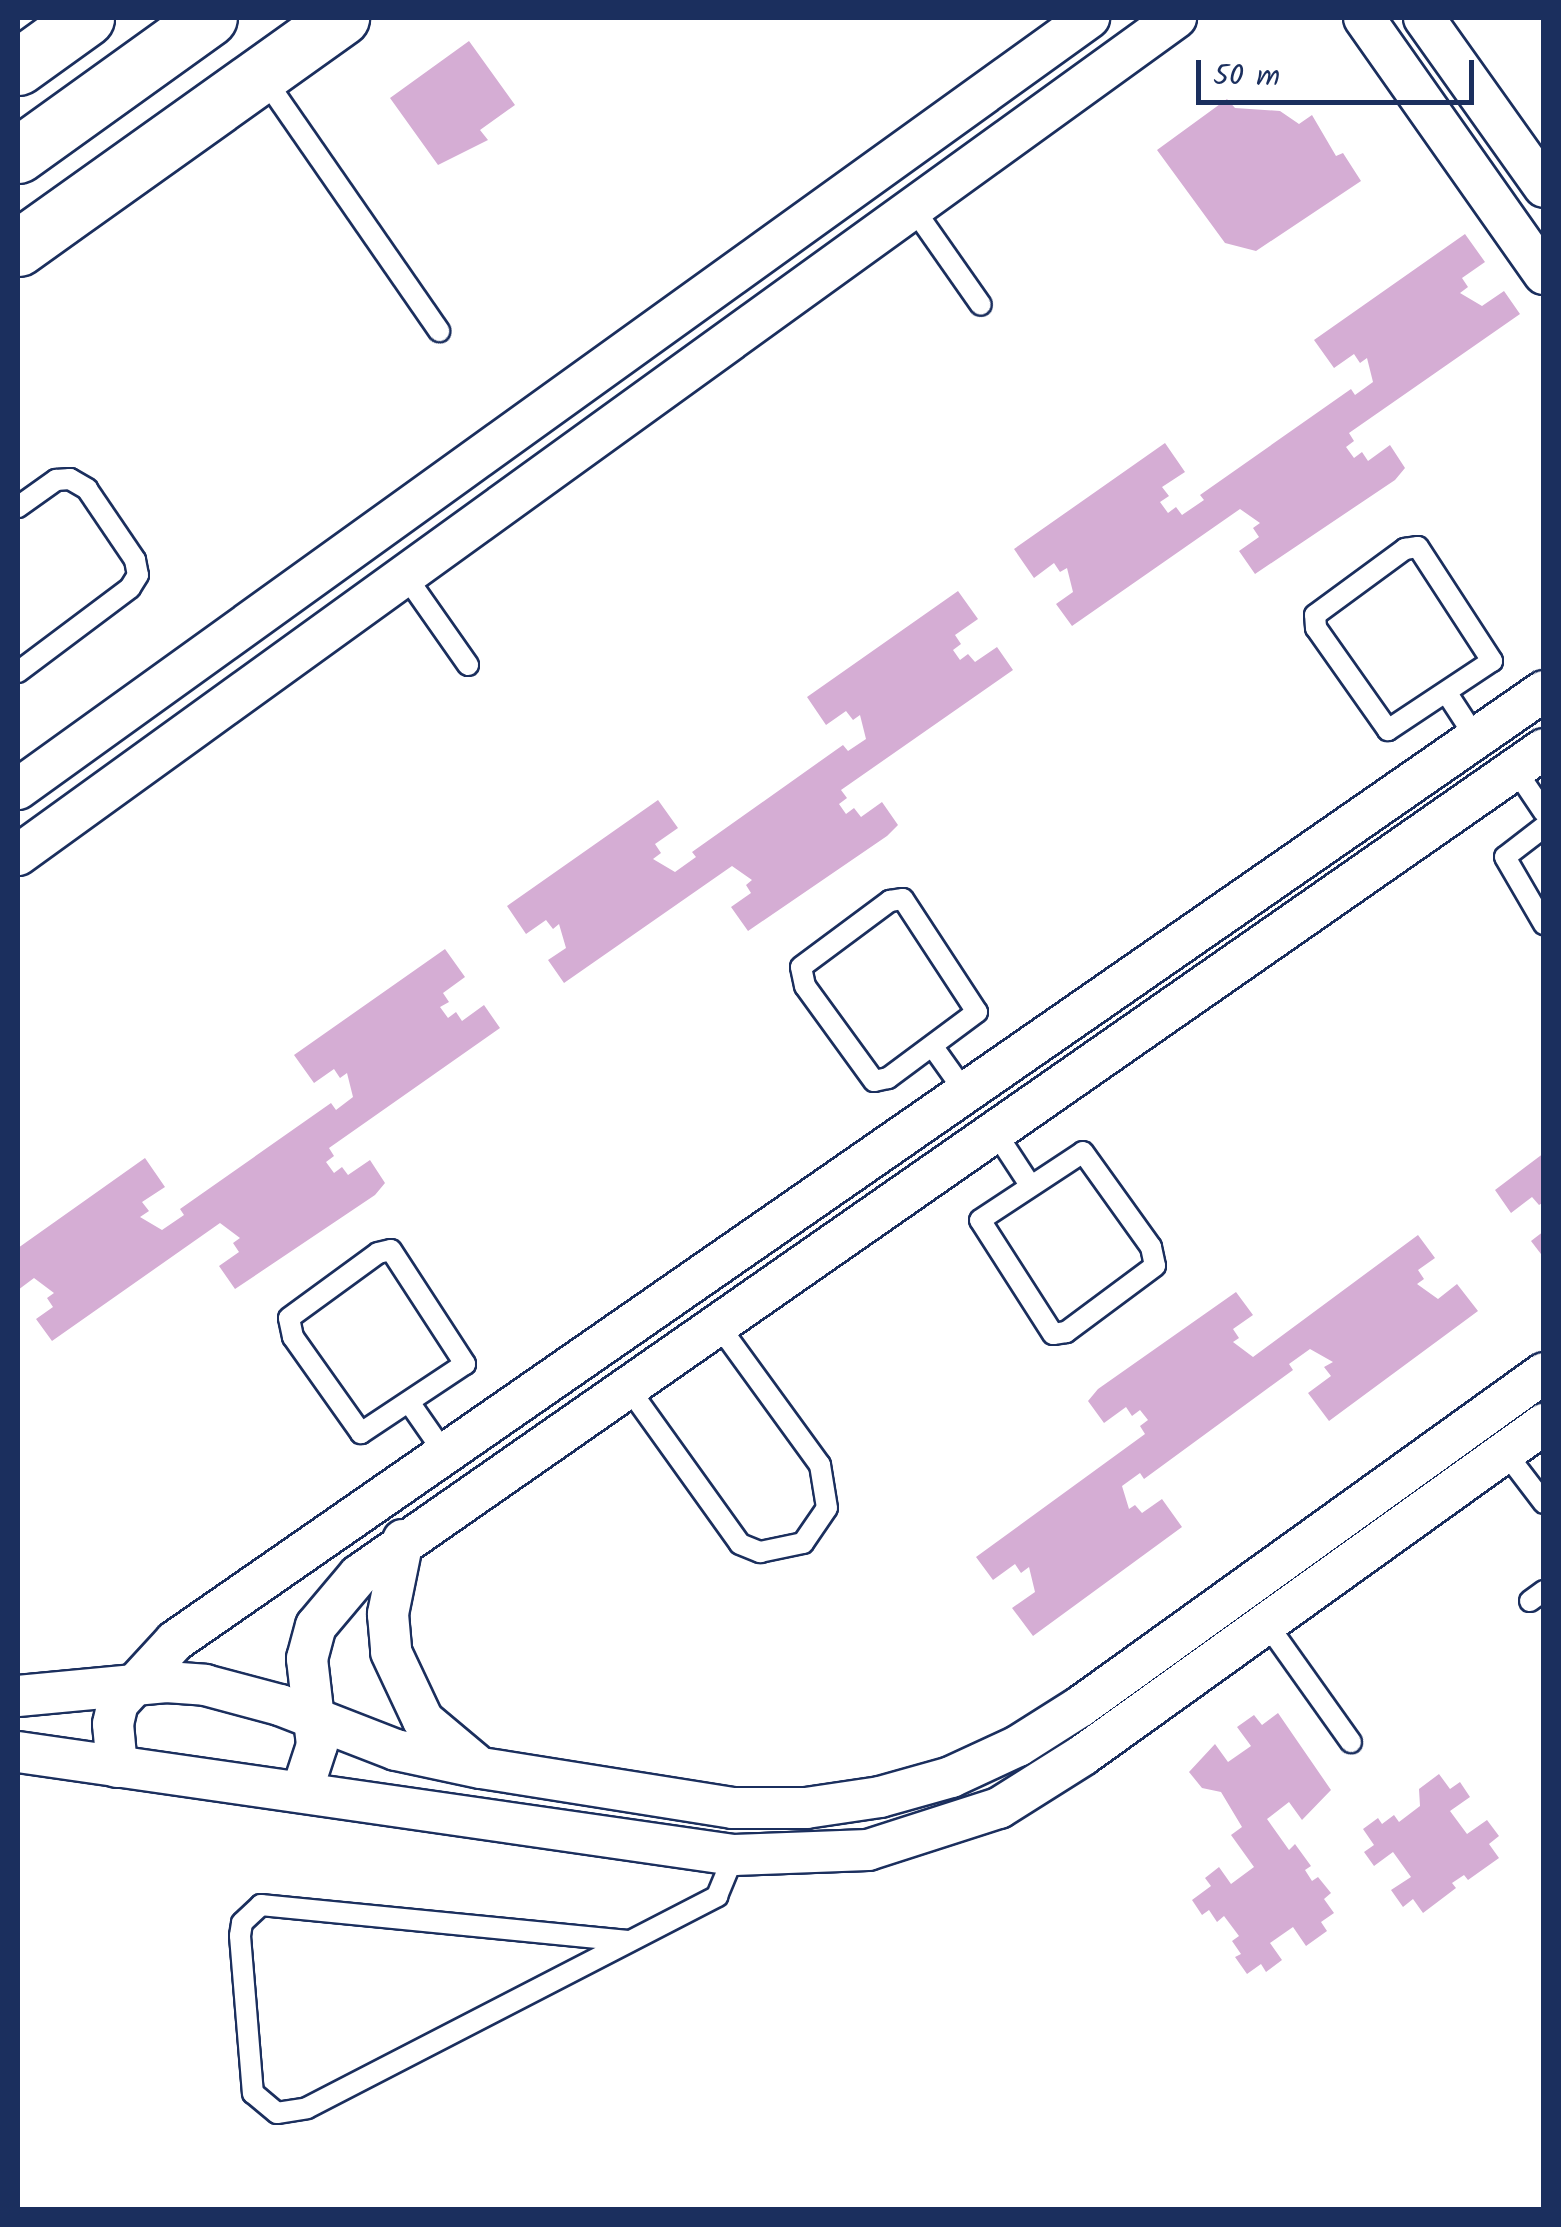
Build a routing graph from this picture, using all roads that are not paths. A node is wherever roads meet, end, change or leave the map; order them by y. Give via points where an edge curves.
1 (86, 18) edge
2 (210, 18) edge
3 (340, 18) edge
4 (1089, 18) edge
5 (1364, 18) edge
6 (1424, 18) edge
7 (1161, 22) edge
8 (18, 67) edge
9 (261, 74) junction
10 (18, 155) edge
11 (1544, 188) edge
12 (913, 208) junction
13 (18, 248) edge
14 (1544, 274) edge
15 (981, 305) dead end
16 (440, 331) dead end
17 (18, 507) edge
18 (405, 575) junction
19 (468, 665) dead end
20 (18, 672) edge
21 (1544, 691) edge
22 (1448, 695) junction
23 (1476, 738) junction
24 (1529, 759) edge
25 (18, 790) edge
26 (1544, 812) edge
27 (1544, 828) edge
28 (18, 855) edge
29 (1544, 924) edge
30 (933, 1046) junction
31 (965, 1092) junction
32 (994, 1130) junction
33 (1028, 1182) junction
34 (718, 1322) junction
35 (1544, 1373) edge
36 (627, 1386) junction
37 (410, 1405) junction
38 (1544, 1424) edge
39 (1505, 1452) junction
40 (445, 1454) junction
41 (1411, 1468) junction
42 (1434, 1503) junction
43 (1544, 1503) edge
44 (403, 1540) junction
45 (1267, 1624) junction
46 (129, 1686) junction
47 (18, 1696) edge
48 (314, 1721) junction
49 (1351, 1742) dead end
50 (18, 1752) edge
51 (117, 1766) junction
52 (481, 1768) junction
53 (302, 1791) junction
54 (734, 1854) junction
55 (628, 1941) junction

1 - 8 street
2 - 10 street
3 - 9 street
4 - 25 street
5 - 14 street
6 - 11 street
7 - 12 street
9 - 13 street
9 - 16 lane
12 - 15 lane
12 - 18 street
17 - 20 lane via 56,480 70,479 87,489 138,575 130,588
18 - 19 lane
18 - 28 street
21 - 23 street
22 - 22 lane via 1402,726 1382,726 1316,628 1318,609 1404,549 1423,550 1491,654 1488,667
22 - 23 lane
23 - 31 street
24 - 26 lane
24 - 32 street
27 - 29 lane via 1505,857
30 - 30 lane via 882,1081 868,1078 802,980 804,960 890,901 909,902 977,1005 974,1018
30 - 31 lane
31 - 40 street
32 - 33 lane
32 - 34 street
33 - 33 lane via 1076,1152 1090,1155 1156,1260 1147,1277 1059,1334 1042,1326 979,1227 982,1213
34 - 36 street
34 - 36 lane via 824,1475 827,1508 802,1544 782,1552 740,1544
35 - 41 street
36 - 44 street
37 - 37 lane via 369,1433 355,1429 288,1325 297,1308 384,1250 402,1259 465,1357 462,1370
37 - 40 lane
38 - 39 street
39 - 42 street
39 - 43 lane
40 - 46 street via 175,1641
41 - 42 street
41 - 52 street via 1081,1706 1018,1746 950,1776 880,1797 806,1808 732,1808
42 - 45 street
44 - 48 street via 334,1598 316,1626 306,1692
44 - 52 street via 388,1614 392,1652 424,1720
45 - 49 lane
45 - 54 street via 999,1808 868,1850
46 - 47 street
46 - 48 street via 205,1685
46 - 51 street via 112,1724
48 - 52 street via 396,1750
48 - 53 street via 318,1745
50 - 51 street
51 - 53 street
53 - 54 street
54 - 55 lane via 717,1896
55 - 55 lane via 307,2108 277,2113 253,2094 240,1936 242,1923 261,1905

